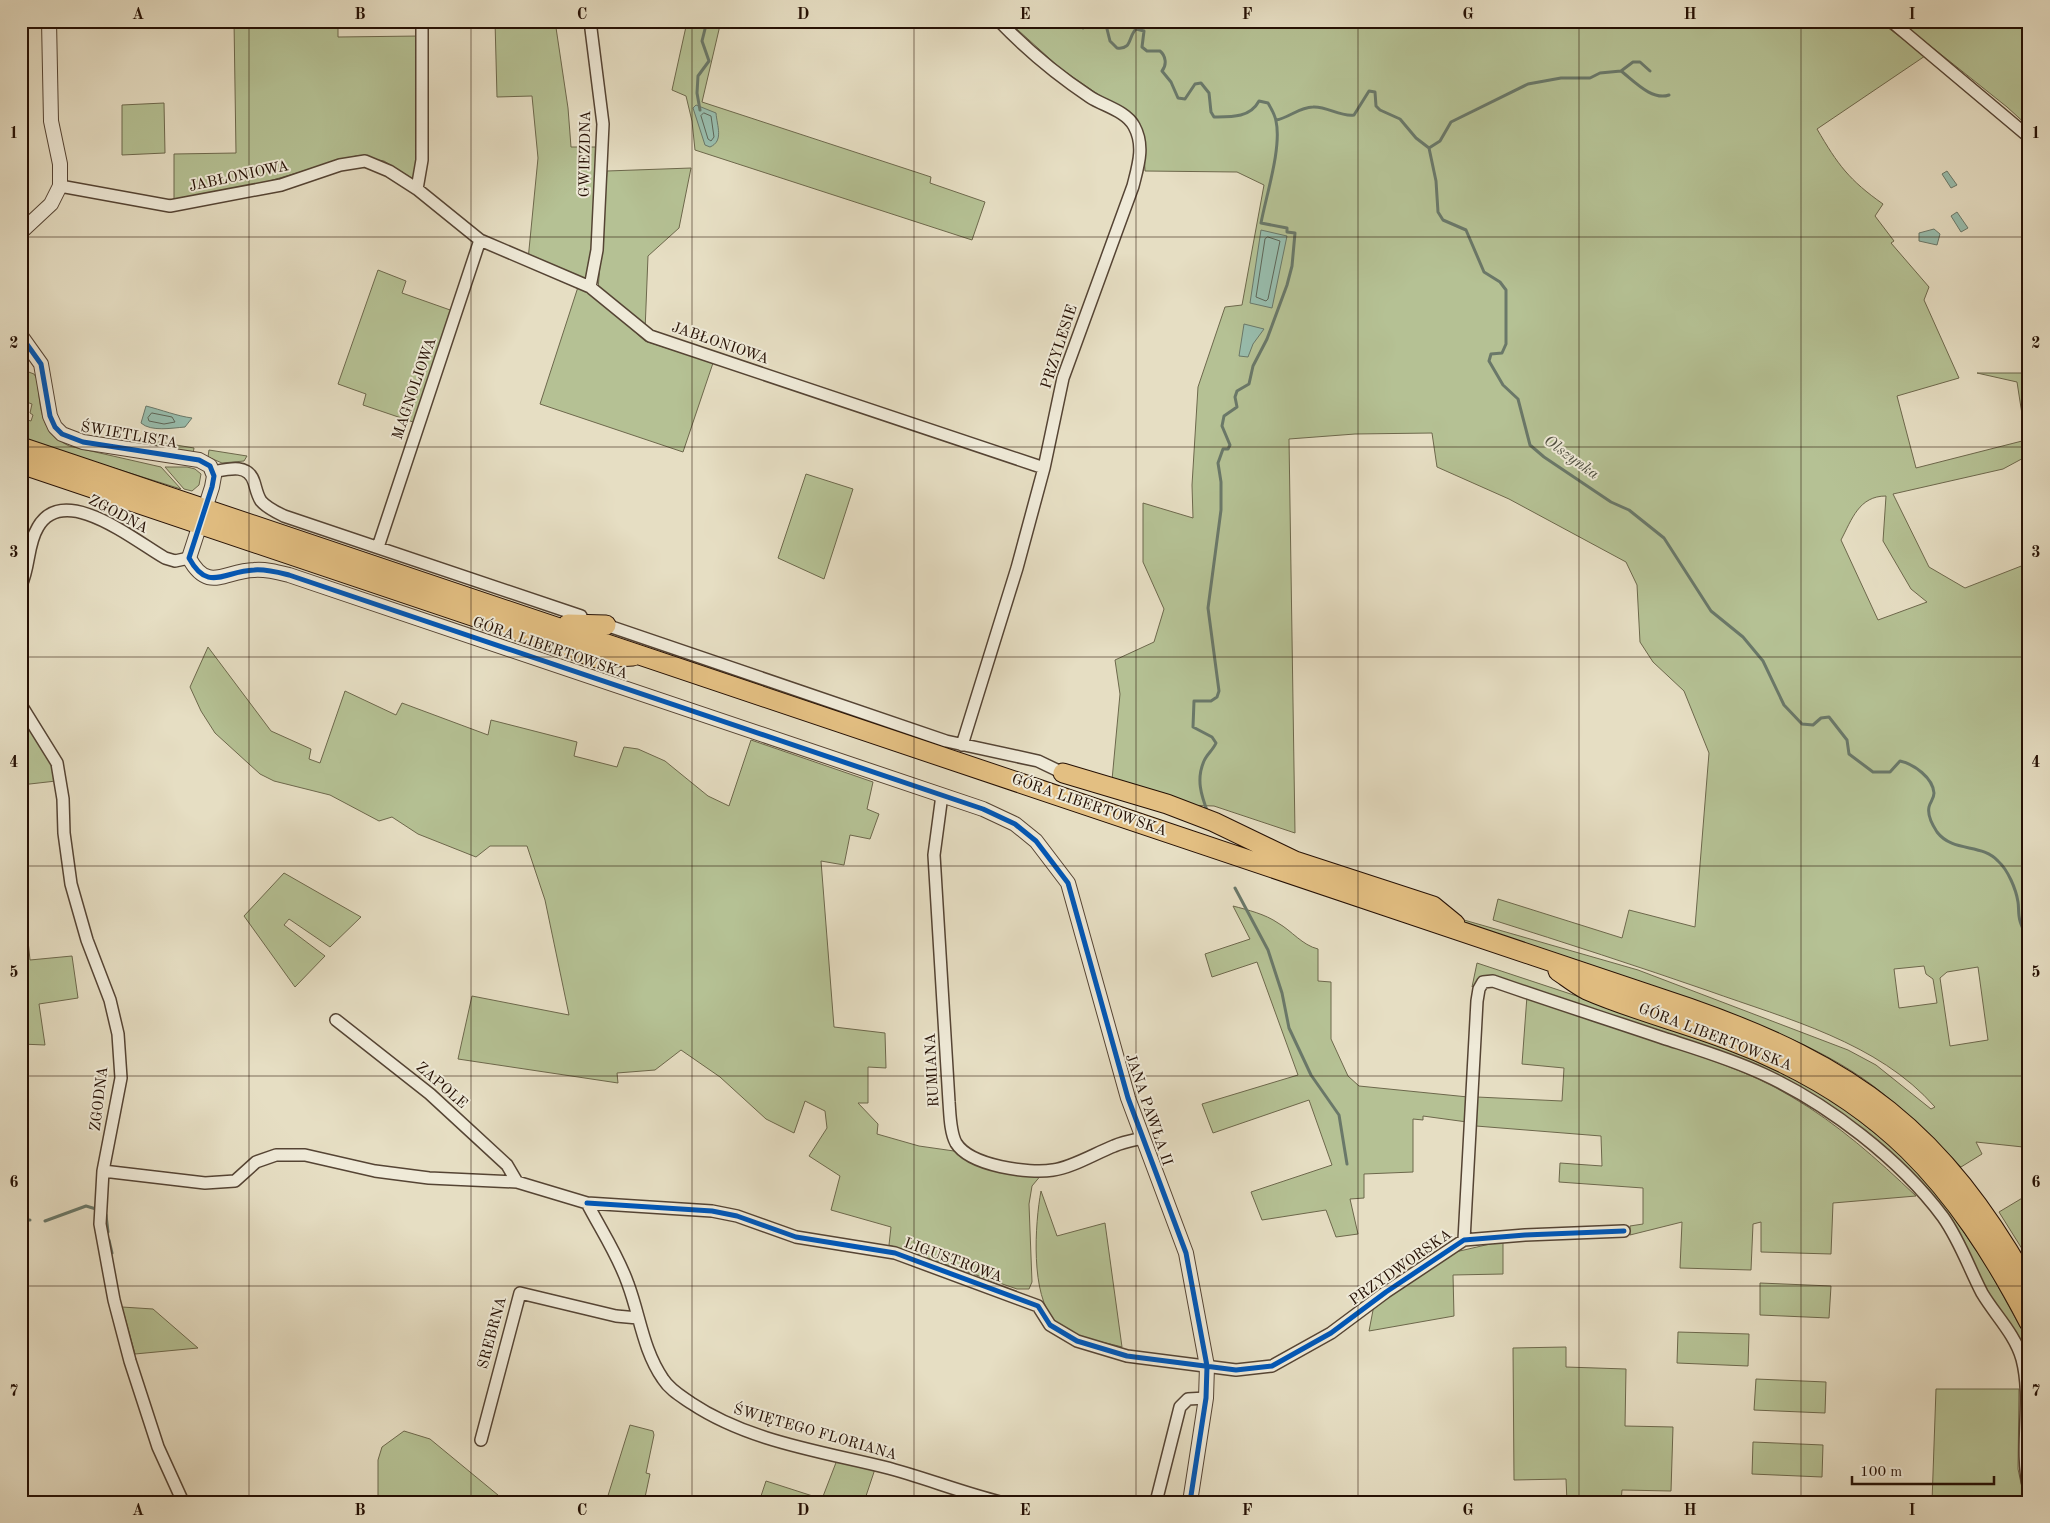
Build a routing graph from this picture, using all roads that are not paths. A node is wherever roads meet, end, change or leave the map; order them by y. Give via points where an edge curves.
1 (50, 21) edge
2 (422, 21) edge
3 (590, 21) edge
4 (999, 21) edge
5 (1891, 21) edge
6 (2029, 136) edge
7 (60, 186) junction
8 (417, 189) junction
9 (21, 232) edge
10 (480, 240) junction
11 (590, 287) junction
12 (21, 336) edge
13 (21, 446) edge
14 (21, 464) edge
15 (1044, 468) junction
16 (213, 472) junction
17 (204, 516) junction
18 (378, 548) junction
19 (189, 558) junction
20 (21, 585) edge
21 (581, 616) dead end
22 (547, 624) junction
23 (606, 625) joint
24 (640, 655) junction
25 (21, 705) edge
26 (962, 745) junction
27 (1063, 773) joint
28 (942, 795) junction
29 (1465, 933) junction
30 (1536, 957) junction
31 (336, 1020) dead end
32 (1143, 1138) junction
33 (103, 1171) junction
34 (517, 1182) junction
35 (587, 1203) junction
36 (1624, 1232) dead end
37 (1464, 1240) junction
38 (2029, 1286) edge
39 (638, 1318) junction
40 (2029, 1322) edge
41 (1207, 1366) junction
42 (1206, 1398) junction
43 (2027, 1400) edge
44 (481, 1440) dead end
45 (2029, 1489) edge
46 (183, 1502) edge
47 (1000, 1502) edge
48 (1156, 1502) edge
49 (1190, 1502) edge

1 - 7 street via 51,121 60,164
2 - 8 street via 422,160
3 - 11 street, GWIEZDNA via 603,124 598,250
4 - 15 street, PRZYLESIE via 1037,59 1091,98 1124,115 1134,124 1140,144 1133,186 1064,378
5 - 6 street
7 - 8 street, JABŁONIOWA via 170,206 281,185 340,165 365,161 389,171
7 - 9 street via 51,204
8 - 10 street, JABŁONIOWA
10 - 11 street, JABŁONIOWA
10 - 18 street, MAGNOLIOWA
11 - 15 street, JABŁONIOWA via 650,336
12 - 16 street, ŚWIETLISTA via 41,364 50,416 62,434 84,442 199,460 210,466
13 - 17 highway, GÓRA LIBERTOWSKA
14 - 17 highway, GÓRA LIBERTOWSKA
15 - 26 street, PRZYLESIE
16 - 17 street
16 - 18 street via 242,469 251,475 261,501 274,511
17 - 19 street
17 - 22 highway, GÓRA LIBERTOWSKA
17 - 24 highway, GÓRA LIBERTOWSKA via 597,658
18 - 21 street
19 - 20 street, ZGODNA via 175,561 165,558 97,518 68,508 56,510 39,525 30,545
19 - 28 street, GÓRA LIBERTOWSKA via 198,573 207,578 253,570 289,575
22 - 23 highway
22 - 24 highway, GÓRA LIBERTOWSKA
23 - 26 street, GÓRA LIBERTOWSKA
24 - 29 highway, GÓRA LIBERTOWSKA
25 - 33 street, ZGODNA via 57,763 71,884 87,940 110,1000 118,1034 121,1078
26 - 27 street, GÓRA LIBERTOWSKA via 1038,761
27 - 29 highway via 1167,804 1214,822 1295,861 1433,906
28 - 32 street, JANA PAWŁA II via 1015,824 1044,850 1066,879 1115,1054
28 - 32 street, RUMIANA via 934,855 949,1102 956,1143 966,1154 980,1161 1018,1169 1053,1170
29 - 30 highway, GÓRA LIBERTOWSKA
30 - 38 highway, GÓRA LIBERTOWSKA via 1755,1032 1804,1054 1853,1083 1903,1121 1952,1171 1989,1219
30 - 40 highway, GÓRA LIBERTOWSKA via 1585,989 1728,1039 1784,1063 1856,1106 1898,1140 1947,1192 1986,1246
31 - 34 street, ZAPOLE via 430,1094 507,1165
32 - 41 street, JANA PAWŁA II via 1186,1253
33 - 34 street via 206,1183 235,1181 256,1162 276,1155 305,1155 374,1171 429,1178
33 - 46 street, ZGODNA via 100,1224 114,1300 158,1447
34 - 35 street
35 - 39 street, ŚWIĘTEGO FLORIANA via 611,1244
35 - 41 street, LIGUSTROWA via 712,1210 796,1236 895,1253 1038,1306 1050,1325 1077,1341 1126,1356
36 - 37 street, PRZYDWORSKA
37 - 41 street, PRZYDWORSKA via 1331,1333 1272,1366 1236,1370
37 - 43 street, PRZYDWORSKA via 1477,1001 1481,985 1493,981 1708,1052 1763,1074 1809,1098 1874,1146 1916,1185 1956,1237 1983,1294 2018,1348
39 - 44 street, SREBRNA via 616,1316 520,1293
39 - 47 street, ŚWIĘTEGO FLORIANA via 643,1338 663,1379 680,1396 720,1422
41 - 42 street, JANA PAWŁA II
42 - 48 street via 1188,1399 1180,1407
42 - 49 street, JANA PAWŁA II
43 - 45 street via 2025,1473

